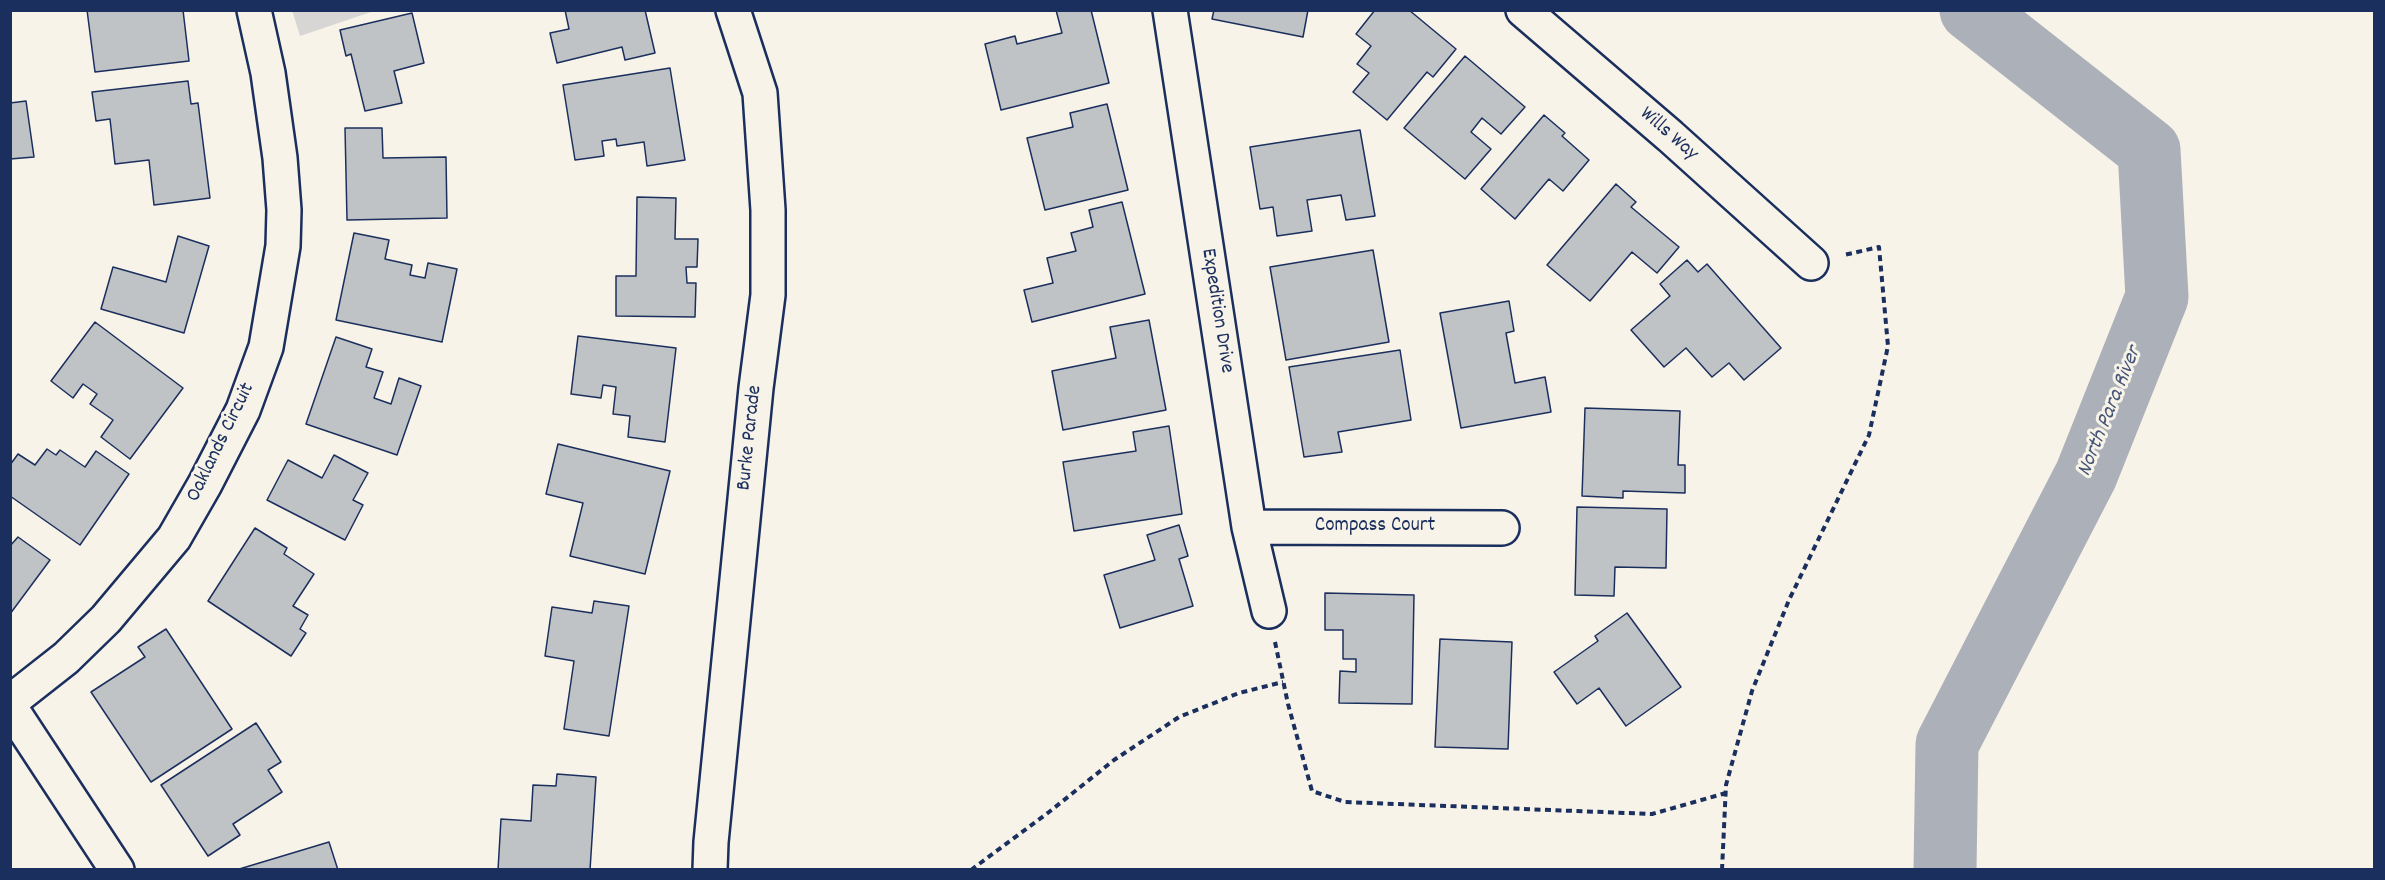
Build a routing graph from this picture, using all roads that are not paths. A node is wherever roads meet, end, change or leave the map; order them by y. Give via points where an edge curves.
1 (254, 10) edge
2 (733, 10) edge
3 (1170, 10) edge
4 (1523, 10) edge
5 (1811, 263) road end
6 (1249, 527) junction
7 (1502, 528) dead end
8 (1269, 611) road end
9 (10, 702) edge
10 (10, 707) edge
11 (117, 870) edge
12 (710, 870) edge

1 - 9 street, Oaklands Circuit via 268,73 284,210 283,246 266,347 243,410 174,538 105,619 66,658
2 - 12 street, Burke Parade via 760,93 768,210 768,295
3 - 6 street, Expedition Drive
4 - 5 street, Wills Way
6 - 7 street, Compass Court
6 - 8 street, Expedition Drive
10 - 11 street

